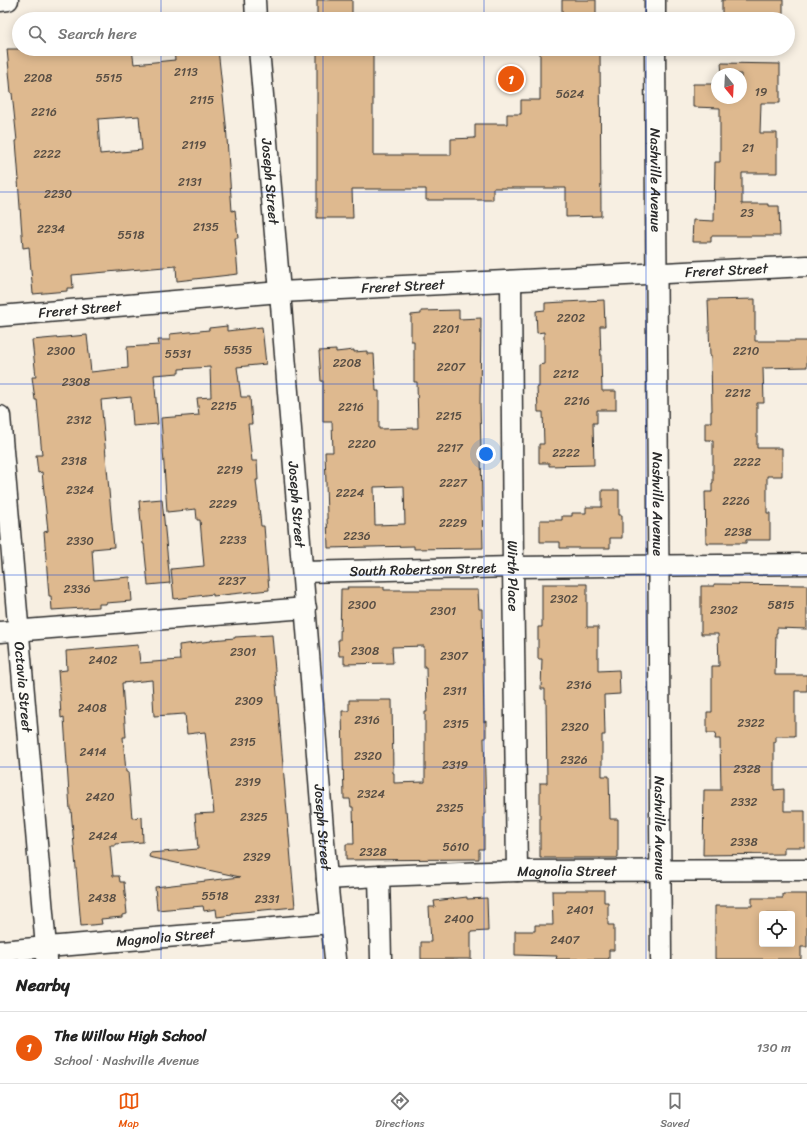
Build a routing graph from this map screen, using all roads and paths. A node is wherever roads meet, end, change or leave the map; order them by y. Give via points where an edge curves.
1 (8, 0) edge
2 (255, 0) edge
3 (655, 0) edge
4 (0, 1) edge
5 (256, 12) edge
6 (655, 12) edge
7 (260, 56) edge
8 (655, 56) edge
9 (807, 266) edge
10 (657, 273) junction
11 (511, 281) junction
12 (280, 292) junction
13 (0, 316) edge
14 (0, 416) edge
15 (807, 564) edge
16 (659, 566) junction
17 (513, 567) junction
18 (303, 572) junction
19 (306, 608) junction
20 (9, 631) edge
21 (807, 870) edge
22 (517, 871) junction
23 (660, 871) junction
24 (379, 876) junction
25 (327, 879) junction
26 (331, 923) junction
27 (0, 951) edge
28 (46, 953) edge
29 (334, 959) edge
30 (381, 959) edge
31 (661, 959) edge

1 - 4 street
2 - 5 street
3 - 6 street
7 - 12 street, Joseph Street
8 - 10 street, Nashville Avenue
9 - 10 street, Freret Street
10 - 11 street, Freret Street
10 - 16 street, Nashville Avenue
11 - 12 street, Freret Street
11 - 17 street, Wirth Place
12 - 13 street, Freret Street
12 - 18 street, Joseph Street
14 - 20 street, Octavia Street
15 - 16 street, South Robertson Street
16 - 17 street, South Robertson Street
16 - 23 street, Nashville Avenue
17 - 18 street, South Robertson Street
17 - 22 street, Wirth Place
18 - 19 street, Joseph Street
19 - 20 street
19 - 25 street, Joseph Street
20 - 28 street, Octavia Street
21 - 23 street, Magnolia Street
22 - 23 street, Magnolia Street
22 - 24 street, Magnolia Street
23 - 31 street, Nashville Avenue
24 - 25 street, Magnolia Street
24 - 30 street
25 - 26 street, Joseph Street
26 - 28 street, Magnolia Street
26 - 29 street, Joseph Street
27 - 28 street, Magnolia Street

